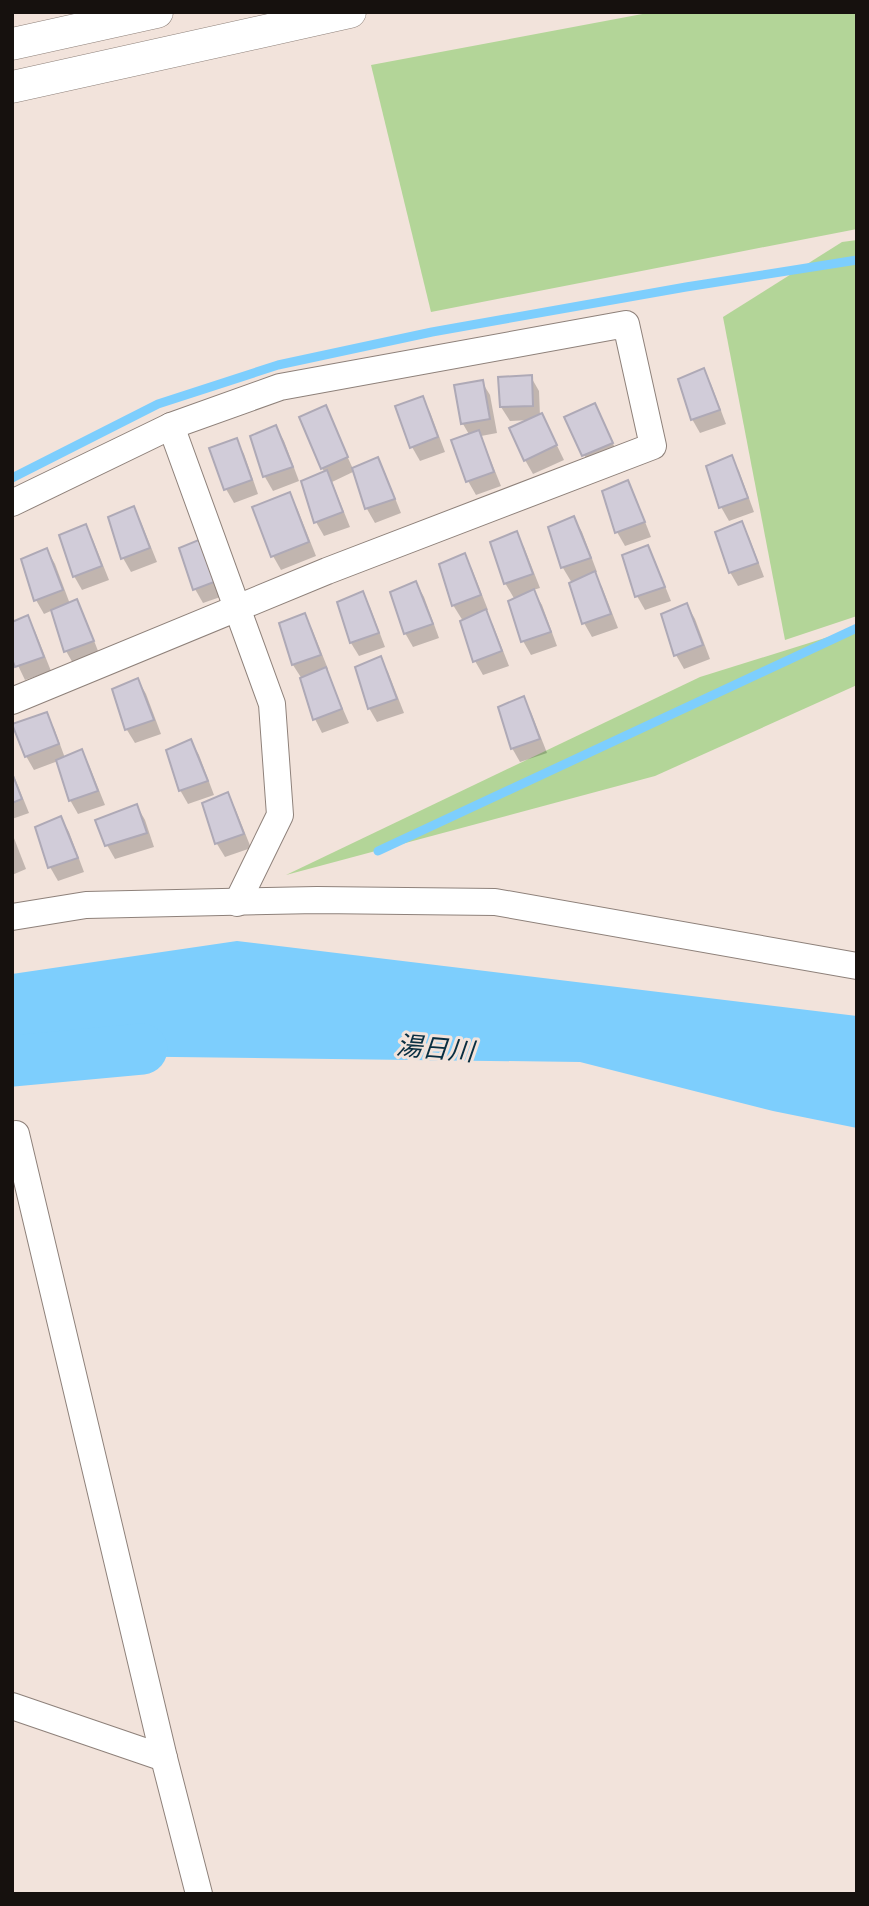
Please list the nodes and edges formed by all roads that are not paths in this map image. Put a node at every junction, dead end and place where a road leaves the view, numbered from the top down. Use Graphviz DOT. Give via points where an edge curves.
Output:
graph roads {
  1 [pos="158,12"];
  2 [pos="348,12"];
  3 [pos="12,44"];
  4 [pos="12,87"];
  5 [pos="171,426"];
  6 [pos="12,503"];
  7 [pos="237,608"];
  8 [pos="12,701"];
  9 [pos="237,903"];
  10 [pos="12,917"];
  11 [pos="857,966"];
  12 [pos="16,1134"];
  13 [pos="12,1706"];
  14 [pos="164,1758"];
  15 [pos="199,1894"];
  1 -- 3 [label="street"];
  2 -- 4 [label="street"];
  5 -- 6 [label="street"];
  5 -- 7 [label="street"];
  5 -- 7 [label="street" via="281,387 626,324 653,446"];
  7 -- 8 [label="street"];
  7 -- 9 [label="street" via="272,704 280,816"];
  9 -- 10 [label="street" via="86,905"];
  9 -- 11 [label="street" via="495,902"];
  12 -- 14 [label="street"];
  13 -- 14 [label="street"];
  14 -- 15 [label="street"];
}
